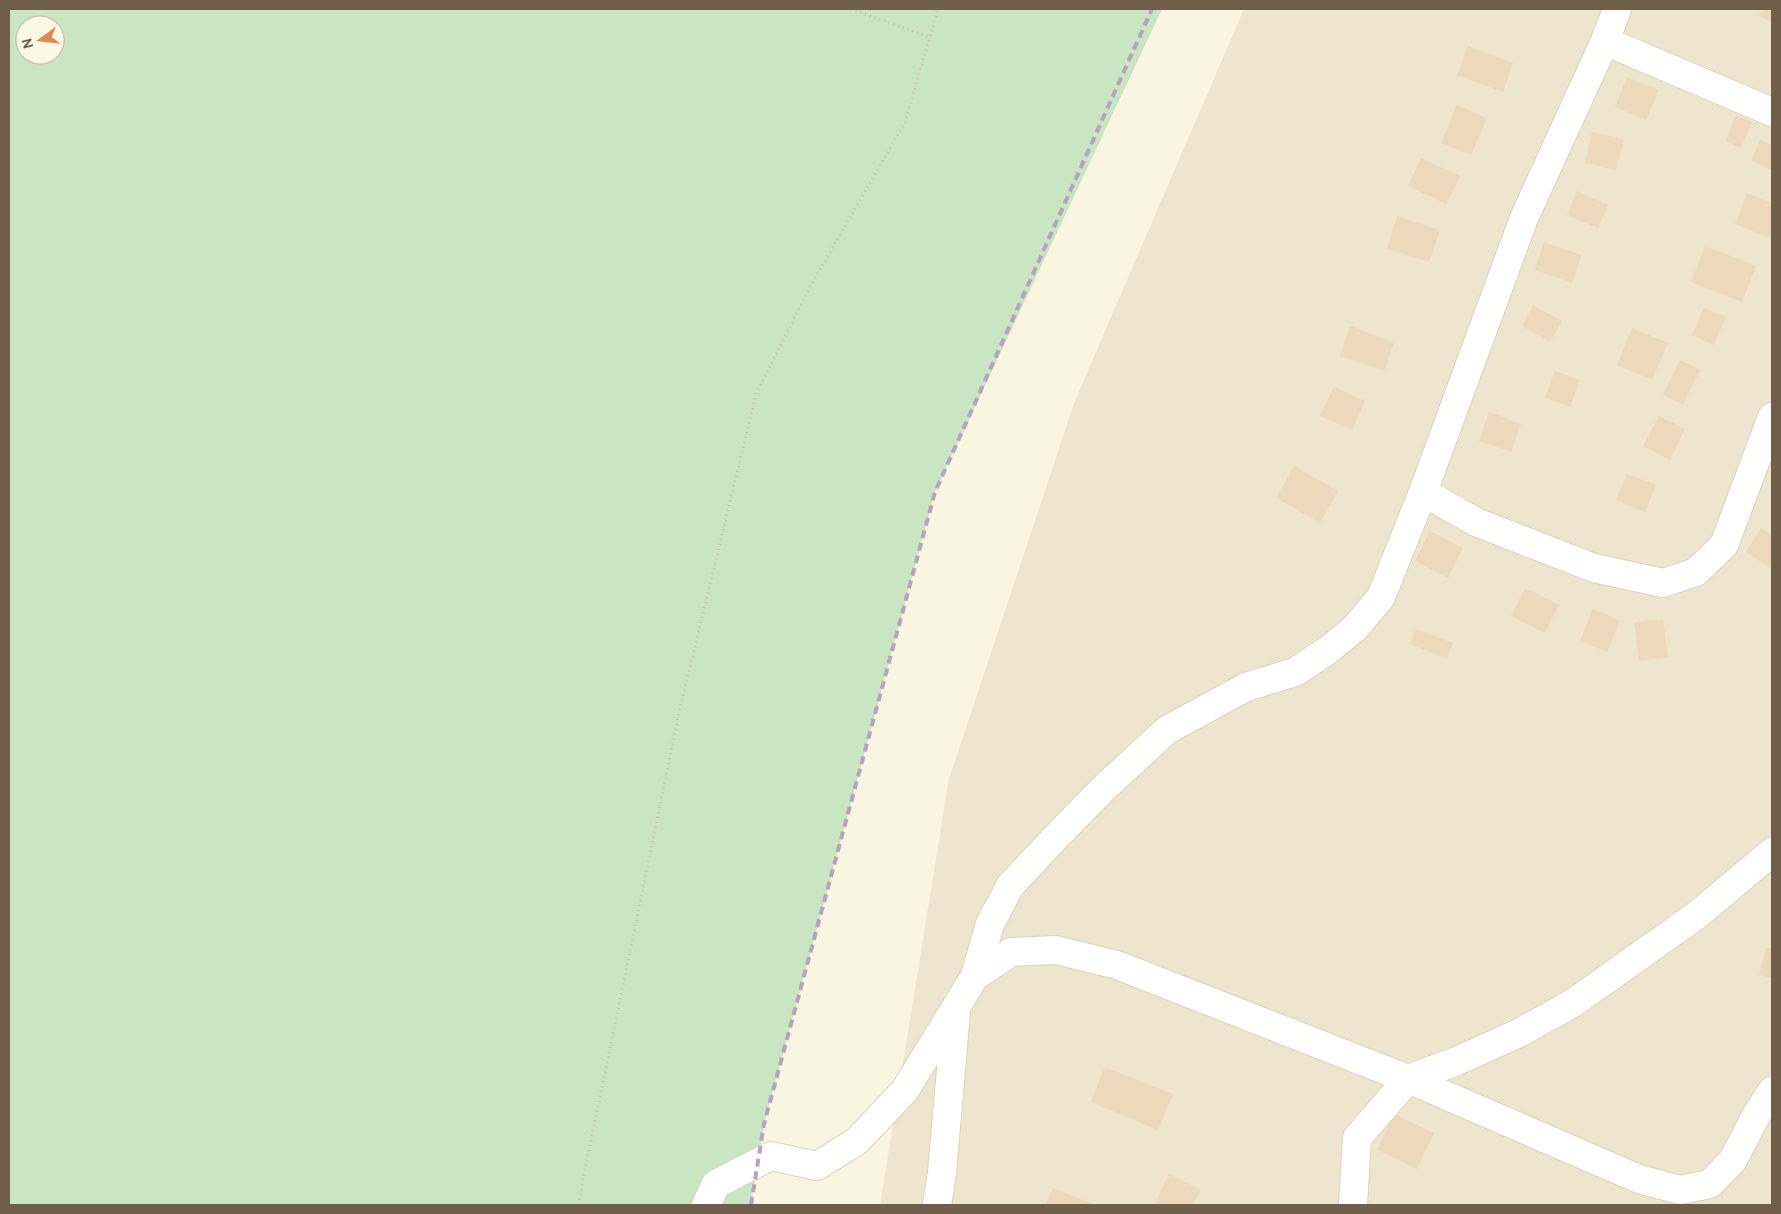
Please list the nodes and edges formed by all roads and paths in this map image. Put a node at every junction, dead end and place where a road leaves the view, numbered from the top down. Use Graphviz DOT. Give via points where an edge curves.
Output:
graph roads {
  1 [pos="851,9"];
  2 [pos="938,9"];
  3 [pos="1617,9"];
  4 [pos="930,38"];
  5 [pos="1605,41"];
  6 [pos="1772,112"];
  7 [pos="1772,417"];
  8 [pos="1423,492"];
  9 [pos="1772,852"];
  10 [pos="975,976"];
  11 [pos="956,1008"];
  12 [pos="1408,1080"];
  13 [pos="1772,1091"];
  14 [pos="1706,1195"];
  15 [pos="580,1205"];
  16 [pos="706,1205"];
  17 [pos="937,1205"];
  18 [pos="1353,1205"];
  1 -- 4 [label="path"];
  2 -- 4 [label="path"];
  3 -- 5 [label="street"];
  4 -- 15 [label="path" via="905,122 811,285 756,394 679,713"];
  5 -- 6 [label="street"];
  5 -- 8 [label="street" via="1524,218"];
  7 -- 8 [label="street" via="1724,545 1696,572 1662,583 1594,568 1476,522"];
  8 -- 10 [label="street" via="1381,597 1356,628 1295,672 1246,687 1167,730 1054,838 1010,886 990,924"];
  9 -- 12 [label="street" via="1697,915 1573,1003 1519,1033"];
  10 -- 11 [label="street"];
  10 -- 12 [label="street" via="1012,952 1056,950 1117,965"];
  11 -- 16 [label="street" via="905,1090 857,1141 817,1166 771,1156 716,1184"];
  11 -- 17 [label="street"];
  12 -- 14 [label="street" via="1640,1179"];
  12 -- 18 [label="street" via="1357,1138"];
  13 -- 14 [label="street" via="1733,1160"];
}
